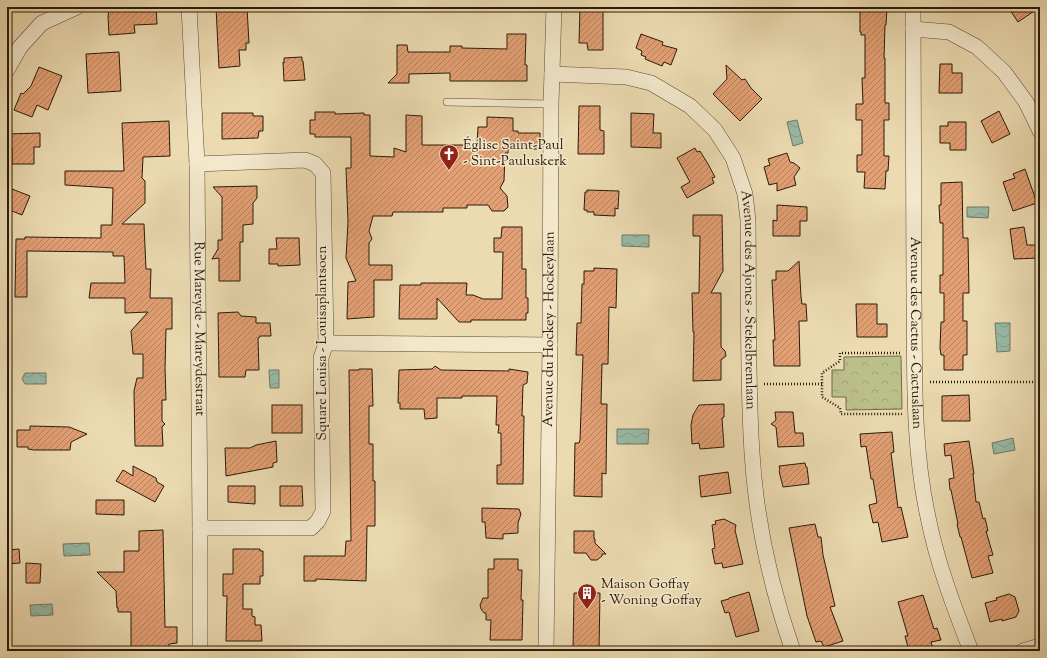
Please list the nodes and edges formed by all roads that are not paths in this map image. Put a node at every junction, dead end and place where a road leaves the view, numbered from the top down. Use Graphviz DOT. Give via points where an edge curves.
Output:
graph roads {
  1 [pos="77,7"];
  2 [pos="189,7"];
  3 [pos="554,7"];
  4 [pos="913,7"];
  5 [pos="913,29"];
  6 [pos="7,70"];
  7 [pos="552,74"];
  8 [pos="447,102"];
  9 [pos="551,104"];
  10 [pos="1040,131"];
  11 [pos="197,164"];
  12 [pos="326,343"];
  13 [pos="550,345"];
  14 [pos="200,528"];
  15 [pos="1040,646"];
  16 [pos="200,651"];
  17 [pos="546,651"];
  18 [pos="793,651"];
  19 [pos="971,651"];
  20 [pos="1023,651"];
  1 -- 6 [label="street" via="42,23 20,47"];
  2 -- 11 [label="street, Rue Mareyde - Mareydestraat"];
  3 -- 7 [label="street, Avenue du Hockey - Hockeylaan"];
  4 -- 5 [label="street, Avenue des Cactus - Cactuslaan"];
  5 -- 10 [label="street" via="949,32 977,47 1004,72 1026,102"];
  5 -- 19 [label="street, Avenue des Cactus - Cactuslaan" via="915,382 918,462 942,573"];
  7 -- 9 [label="street, Avenue du Hockey - Hockeylaan"];
  7 -- 18 [label="street, Avenue des Ajoncs - Stekelbremlaan" via="626,77 651,83 690,106 715,130 733,158 746,194 748,220 752,454 760,523 773,587"];
  8 -- 9 [label="lane"];
  9 -- 13 [label="street, Avenue du Hockey - Hockeylaan"];
  11 -- 12 [label="street, Square Louisa - Louisaplantsoen" via="305,160 315,164 323,173"];
  11 -- 14 [label="street, Rue Mareyde - Mareydestraat"];
  12 -- 13 [label="street"];
  12 -- 14 [label="street, Square Louisa - Louisaplantsoen" via="321,358 323,511 318,521 311,528"];
  13 -- 17 [label="street, Avenue du Hockey - Hockeylaan"];
  14 -- 16 [label="street, Rue Mareyde - Mareydestraat"];
  15 -- 20 [label="street"];
}
